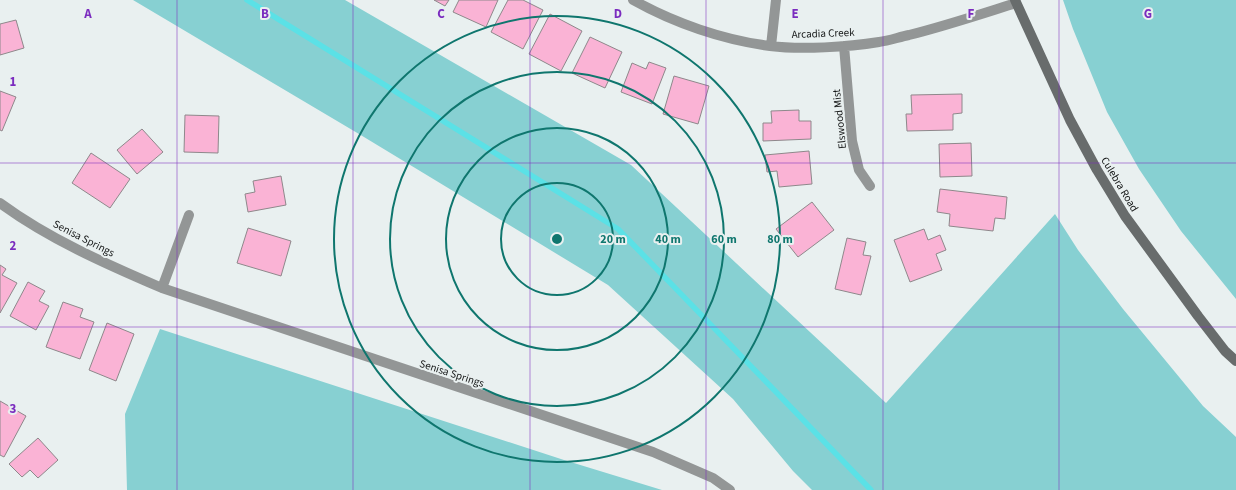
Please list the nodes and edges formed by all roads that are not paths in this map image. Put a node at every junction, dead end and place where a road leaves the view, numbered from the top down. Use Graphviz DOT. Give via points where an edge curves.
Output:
graph roads {
  1 [pos="633,0"];
  2 [pos="776,0"];
  3 [pos="1016,2"];
  4 [pos="771,46"];
  5 [pos="844,46"];
  6 [pos="870,186"];
  7 [pos="0,203"];
  8 [pos="189,215"];
  9 [pos="162,288"];
  10 [pos="1236,362"];
  11 [pos="730,490"];
  1 -- 4 [label="street, Arcadia Creek" via="646,8 696,28"];
  2 -- 4 [label="street"];
  3 -- 5 [label="street, Arcadia Creek" via="925,31 880,42"];
  3 -- 10 [label="main road, Culebra Road" via="1070,120 1125,216 1198,316"];
  4 -- 5 [label="street, Arcadia Creek"];
  5 -- 6 [label="street, Elswood Mist" via="852,141 859,170"];
  7 -- 9 [label="street, Senisa Springs" via="65,244"];
  8 -- 9 [label="street"];
  9 -- 11 [label="street, Senisa Springs" via="653,452 713,478"];
}
